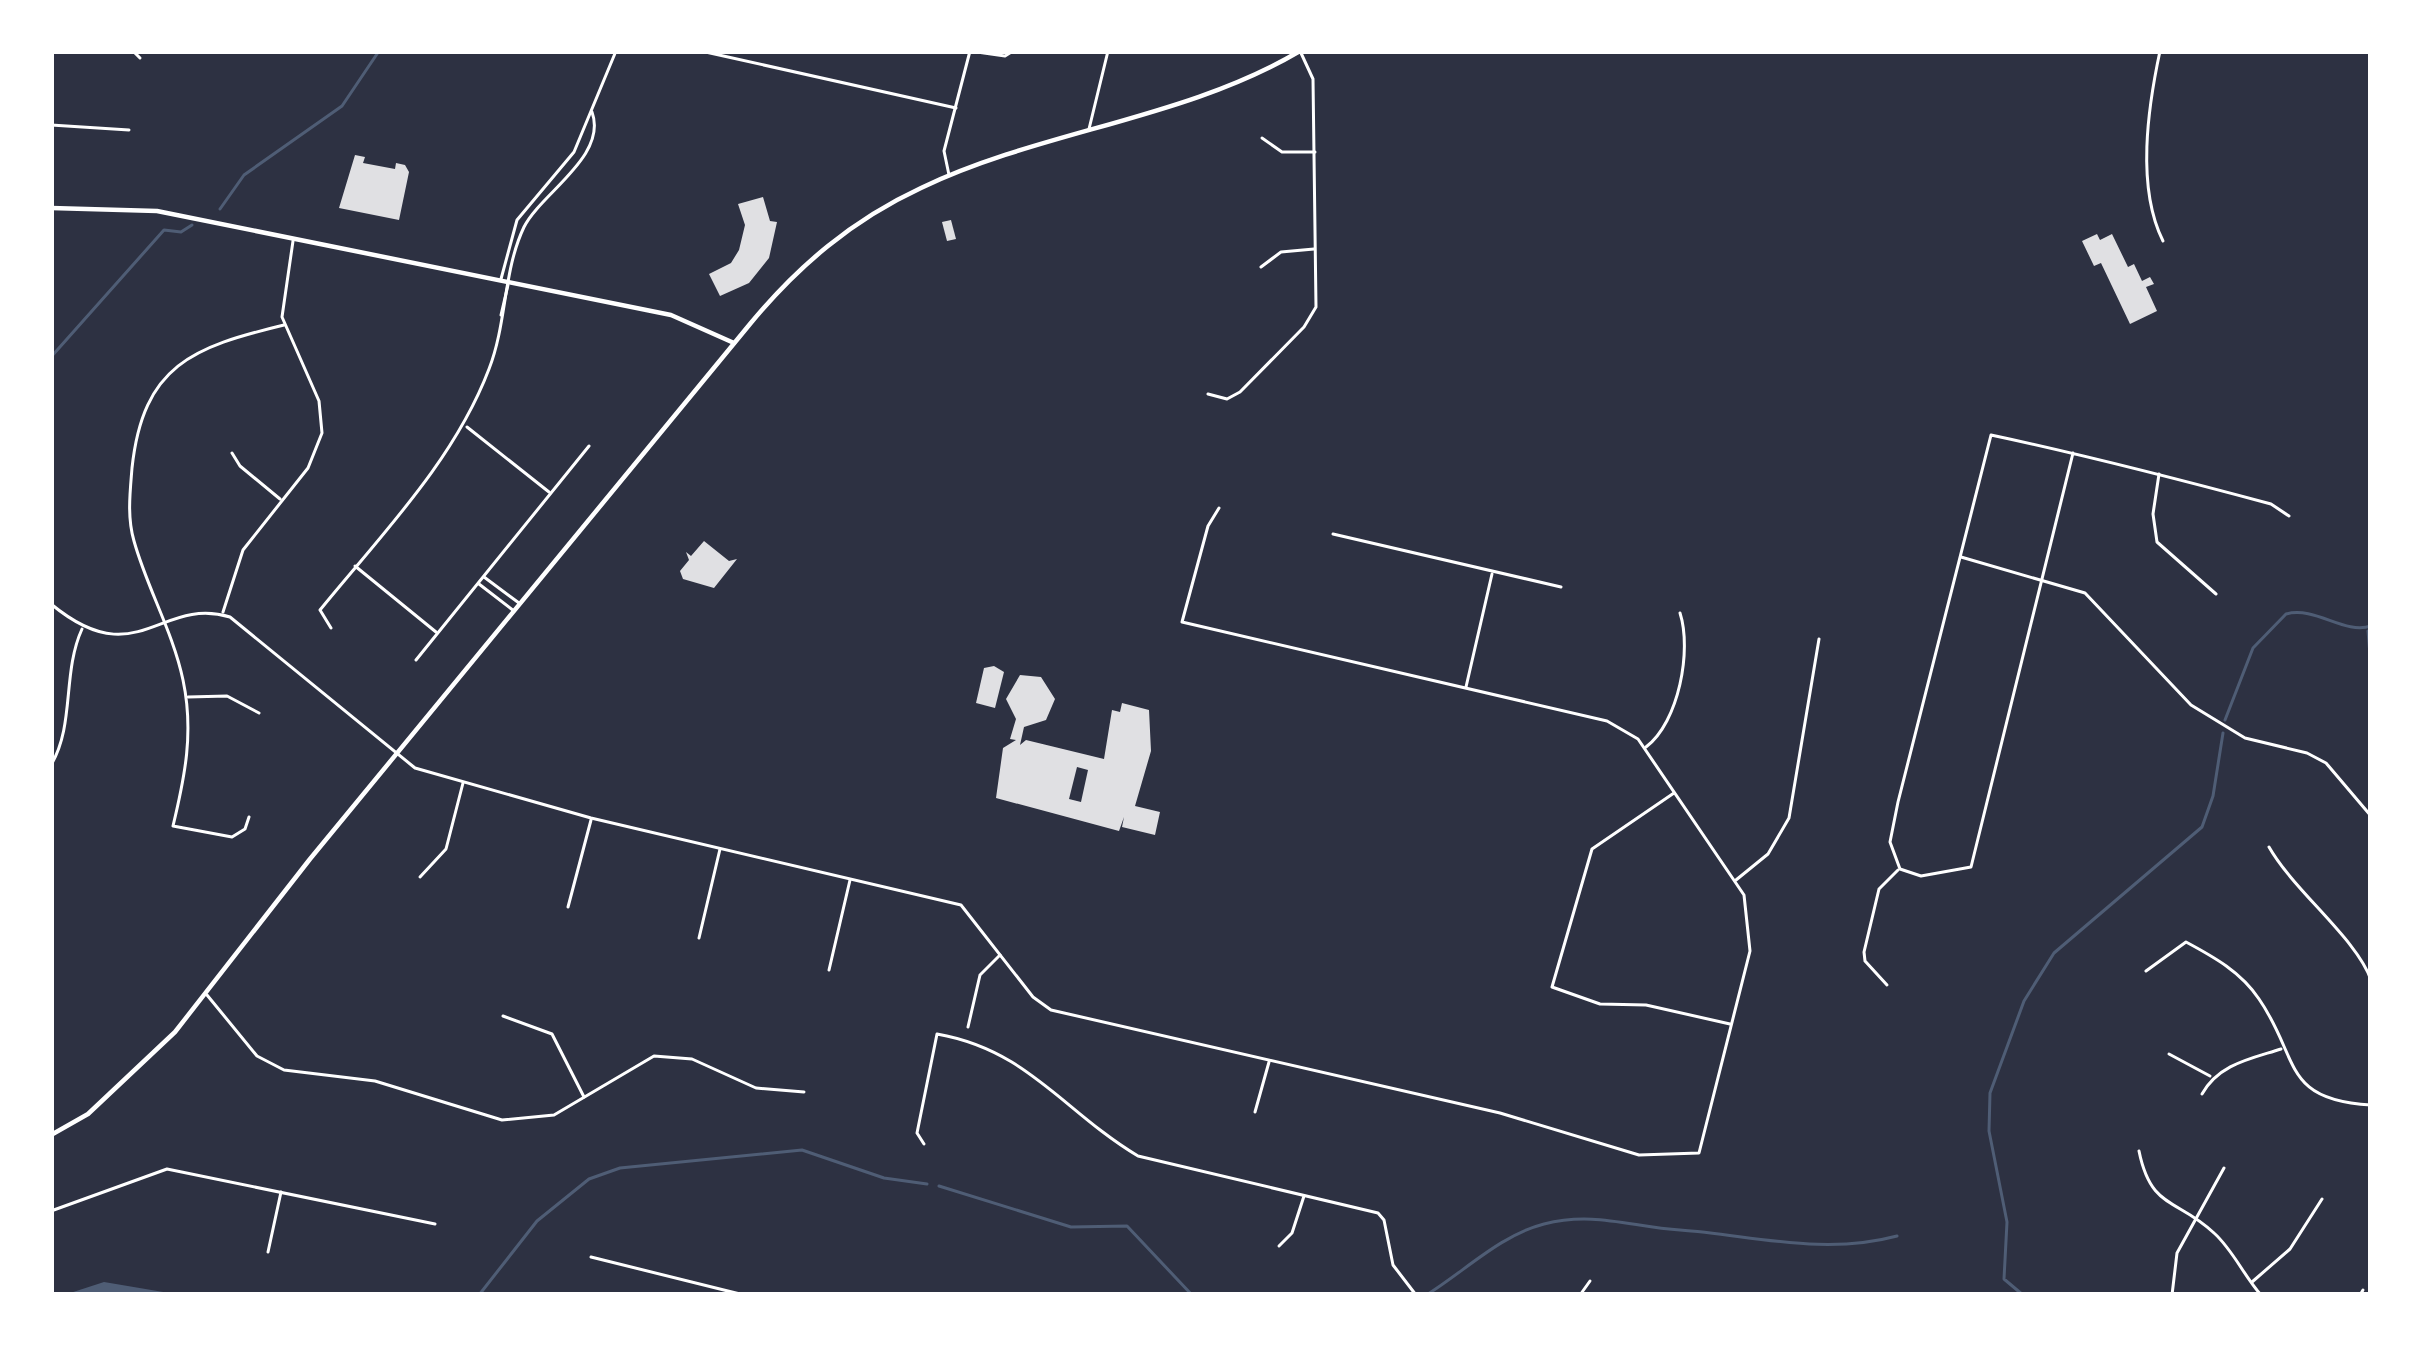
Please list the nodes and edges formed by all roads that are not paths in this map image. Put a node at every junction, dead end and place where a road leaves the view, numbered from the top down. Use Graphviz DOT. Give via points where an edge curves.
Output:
graph roads {
  1 [pos="133,51"];
  2 [pos="616,51"];
  3 [pos="701,51"];
  4 [pos="970,51"];
  5 [pos="1013,51"];
  6 [pos="1108,51"];
  7 [pos="1300,51"];
  8 [pos="2160,51"];
  9 [pos="140,58"];
  10 [pos="956,108"];
  11 [pos="592,112"];
  12 [pos="51,125"];
  13 [pos="129,130"];
  14 [pos="1090,131"];
  15 [pos="1262,138"];
  16 [pos="1317,152"];
  17 [pos="949,176"];
  18 [pos="51,208"];
  19 [pos="293,239"];
  20 [pos="2163,241"];
  21 [pos="1317,249"];
  22 [pos="1261,267"];
  23 [pos="500,280"];
  24 [pos="510,283"];
  25 [pos="284,325"];
  26 [pos="734,343"];
  27 [pos="1208,394"];
  28 [pos="465,426"];
  29 [pos="589,446"];
  30 [pos="232,453"];
  31 [pos="2073,453"];
  32 [pos="2159,473"];
  33 [pos="550,493"];
  34 [pos="282,501"];
  35 [pos="1219,508"];
  36 [pos="2289,517"];
  37 [pos="1334,534"];
  38 [pos="1957,556"];
  39 [pos="355,566"];
  40 [pos="1492,572"];
  41 [pos="483,576"];
  42 [pos="2042,579"];
  43 [pos="477,583"];
  44 [pos="1562,586"];
  45 [pos="2216,594"];
  46 [pos="51,604"];
  47 [pos="521,604"];
  48 [pos="515,611"];
  49 [pos="1680,613"];
  50 [pos="222,614"];
  51 [pos="165,626"];
  52 [pos="83,627"];
  53 [pos="331,628"];
  54 [pos="437,633"];
  55 [pos="1819,639"];
  56 [pos="416,659"];
  57 [pos="1466,688"];
  58 [pos="186,697"];
  59 [pos="259,713"];
  60 [pos="51,730"];
  61 [pos="63,731"];
  62 [pos="1645,748"];
  63 [pos="398,755"];
  64 [pos="51,766"];
  65 [pos="464,781"];
  66 [pos="1676,792"];
  67 [pos="2371,816"];
  68 [pos="249,818"];
  69 [pos="591,818"];
  70 [pos="2269,847"];
  71 [pos="721,848"];
  72 [pos="1900,869"];
  73 [pos="420,878"];
  74 [pos="850,878"];
  75 [pos="1735,882"];
  76 [pos="568,908"];
  77 [pos="699,938"];
  78 [pos="1000,955"];
  79 [pos="829,970"];
  80 [pos="2146,971"];
  81 [pos="2371,980"];
  82 [pos="1887,986"];
  83 [pos="206,993"];
  84 [pos="503,1016"];
  85 [pos="1732,1024"];
  86 [pos="968,1027"];
  87 [pos="2282,1048"];
  88 [pos="2169,1054"];
  89 [pos="1269,1060"];
  90 [pos="2212,1077"];
  91 [pos="804,1092"];
  92 [pos="2202,1094"];
  93 [pos="585,1099"];
  94 [pos="2371,1105"];
  95 [pos="1256,1112"];
  96 [pos="51,1136"];
  97 [pos="924,1144"];
  98 [pos="2138,1151"];
  99 [pos="2224,1168"];
  100 [pos="282,1190"];
  101 [pos="1304,1196"];
  102 [pos="2322,1199"];
  103 [pos="51,1211"];
  104 [pos="2194,1220"];
  105 [pos="435,1225"];
  106 [pos="1279,1246"];
  107 [pos="268,1252"];
  108 [pos="591,1257"];
  109 [pos="1590,1281"];
  110 [pos="2251,1283"];
  111 [pos="725,1293"];
  112 [pos="744,1295"];
  113 [pos="1416,1295"];
  114 [pos="1580,1295"];
  115 [pos="2172,1295"];
  116 [pos="2261,1295"];
  1 -- 9 [label="street"];
  2 -- 11 [label="street"];
  3 -- 10 [label="street"];
  4 -- 5 [label="street"];
  4 -- 10 [label="street"];
  6 -- 14 [label="street"];
  7 -- 14 [label="main road" via="1231,86"];
  7 -- 16 [label="street" via="1313,80"];
  8 -- 20 [label="street" via="2148,119"];
  10 -- 17 [label="street" via="944,151"];
  11 -- 23 [label="street" via="569,159 517,220"];
  11 -- 24 [label="street" via="584,153 524,226"];
  12 -- 13 [label="street"];
  14 -- 17 [label="main road"];
  15 -- 16 [label="street" via="1282,152"];
  16 -- 21 [label="street"];
  17 -- 26 [label="main road" via="881,208 822,249"];
  18 -- 19 [label="main road" via="140,208"];
  19 -- 23 [label="main road"];
  19 -- 25 [label="street"];
  21 -- 22 [label="street" via="1281,252"];
  21 -- 27 [label="street" via="1310,320 1240,392 1227,399"];
  23 -- 24 [label="main road"];
  24 -- 26 [label="main road" via="683,319"];
  24 -- 28 [label="street" via="491,366"];
  25 -- 34 [label="street" via="323,419 316,455"];
  25 -- 51 [label="street" via="192,353 162,380 141,418 130,521"];
  26 -- 47 [label="main road"];
  28 -- 33 [label="street"];
  28 -- 39 [label="street"];
  29 -- 33 [label="street"];
  30 -- 34 [label="street"];
  31 -- 32 [label="street"];
  31 -- 38 [label="street" via="1990,435"];
  31 -- 42 [label="street"];
  32 -- 36 [label="street" via="2271,504"];
  32 -- 45 [label="street" via="2157,542"];
  33 -- 41 [label="street"];
  34 -- 50 [label="street" via="243,550"];
  35 -- 57 [label="street" via="1182,622"];
  37 -- 40 [label="street"];
  38 -- 42 [label="street"];
  38 -- 72 [label="street" via="1890,842"];
  39 -- 53 [label="street" via="320,610"];
  39 -- 54 [label="street"];
  40 -- 44 [label="street"];
  40 -- 57 [label="street"];
  41 -- 43 [label="street"];
  41 -- 47 [label="street"];
  42 -- 67 [label="street" via="2096,601 2207,717 2326,763"];
  42 -- 72 [label="street" via="1971,867 1921,876"];
  43 -- 48 [label="street"];
  43 -- 54 [label="street"];
  46 -- 52 [label="street"];
  47 -- 48 [label="main road"];
  48 -- 63 [label="main road"];
  49 -- 62 [label="street" via="1686,634 1673,706"];
  50 -- 51 [label="street"];
  50 -- 63 [label="street"];
  51 -- 52 [label="street" via="120,636"];
  51 -- 58 [label="street"];
  52 -- 61 [label="street"];
  54 -- 56 [label="street"];
  55 -- 75 [label="street" via="1789,818 1768,854"];
  57 -- 62 [label="street" via="1607,721"];
  58 -- 59 [label="street" via="227,696"];
  58 -- 68 [label="street" via="189,758 173,826 232,837"];
  60 -- 61 [label="street"];
  61 -- 64 [label="street"];
  62 -- 66 [label="street"];
  63 -- 65 [label="street"];
  63 -- 83 [label="main road"];
  65 -- 69 [label="street"];
  65 -- 73 [label="street" via="450,839"];
  66 -- 75 [label="street"];
  66 -- 85 [label="street" via="1592,849 1552,987 1600,1004"];
  69 -- 71 [label="street"];
  69 -- 76 [label="street"];
  70 -- 81 [label="street"];
  71 -- 74 [label="street"];
  71 -- 77 [label="street"];
  72 -- 82 [label="street" via="1879,890 1864,952"];
  74 -- 78 [label="street" via="961,904"];
  74 -- 79 [label="street"];
  75 -- 85 [label="street" via="1750,918 1750,951"];
  78 -- 86 [label="street" via="980,975"];
  78 -- 89 [label="street" via="1051,1010"];
  80 -- 87 [label="street" via="2186,942 2216,957 2256,994"];
  83 -- 93 [label="street" via="257,1056 302,1076 375,1081 502,1120 554,1115"];
  83 -- 96 [label="main road" via="146,1065"];
  84 -- 93 [label="street" via="552,1034"];
  85 -- 89 [label="street" via="1705,1141 1699,1153 1679,1156 1639,1155 1500,1113"];
  87 -- 90 [label="street"];
  87 -- 94 [label="street" via="2309,1091"];
  88 -- 90 [label="street"];
  89 -- 95 [label="street"];
  90 -- 92 [label="street"];
  91 -- 93 [label="street" via="756,1088 692,1059 654,1056"];
  97 -- 101 [label="street" via="917,1133 937,1034 1017,1062 1138,1156"];
  98 -- 104 [label="street" via="2158,1198"];
  99 -- 104 [label="street"];
  100 -- 103 [label="street" via="167,1169"];
  100 -- 105 [label="street"];
  100 -- 107 [label="street"];
  101 -- 106 [label="street"];
  101 -- 113 [label="street" via="1378,1213 1393,1265"];
  102 -- 110 [label="street" via="2290,1249"];
  104 -- 110 [label="street" via="2214,1233"];
  104 -- 115 [label="street" via="2177,1253"];
  108 -- 111 [label="street"];
  109 -- 114 [label="street"];
  110 -- 116 [label="street"];
  111 -- 112 [label="street"];
}
